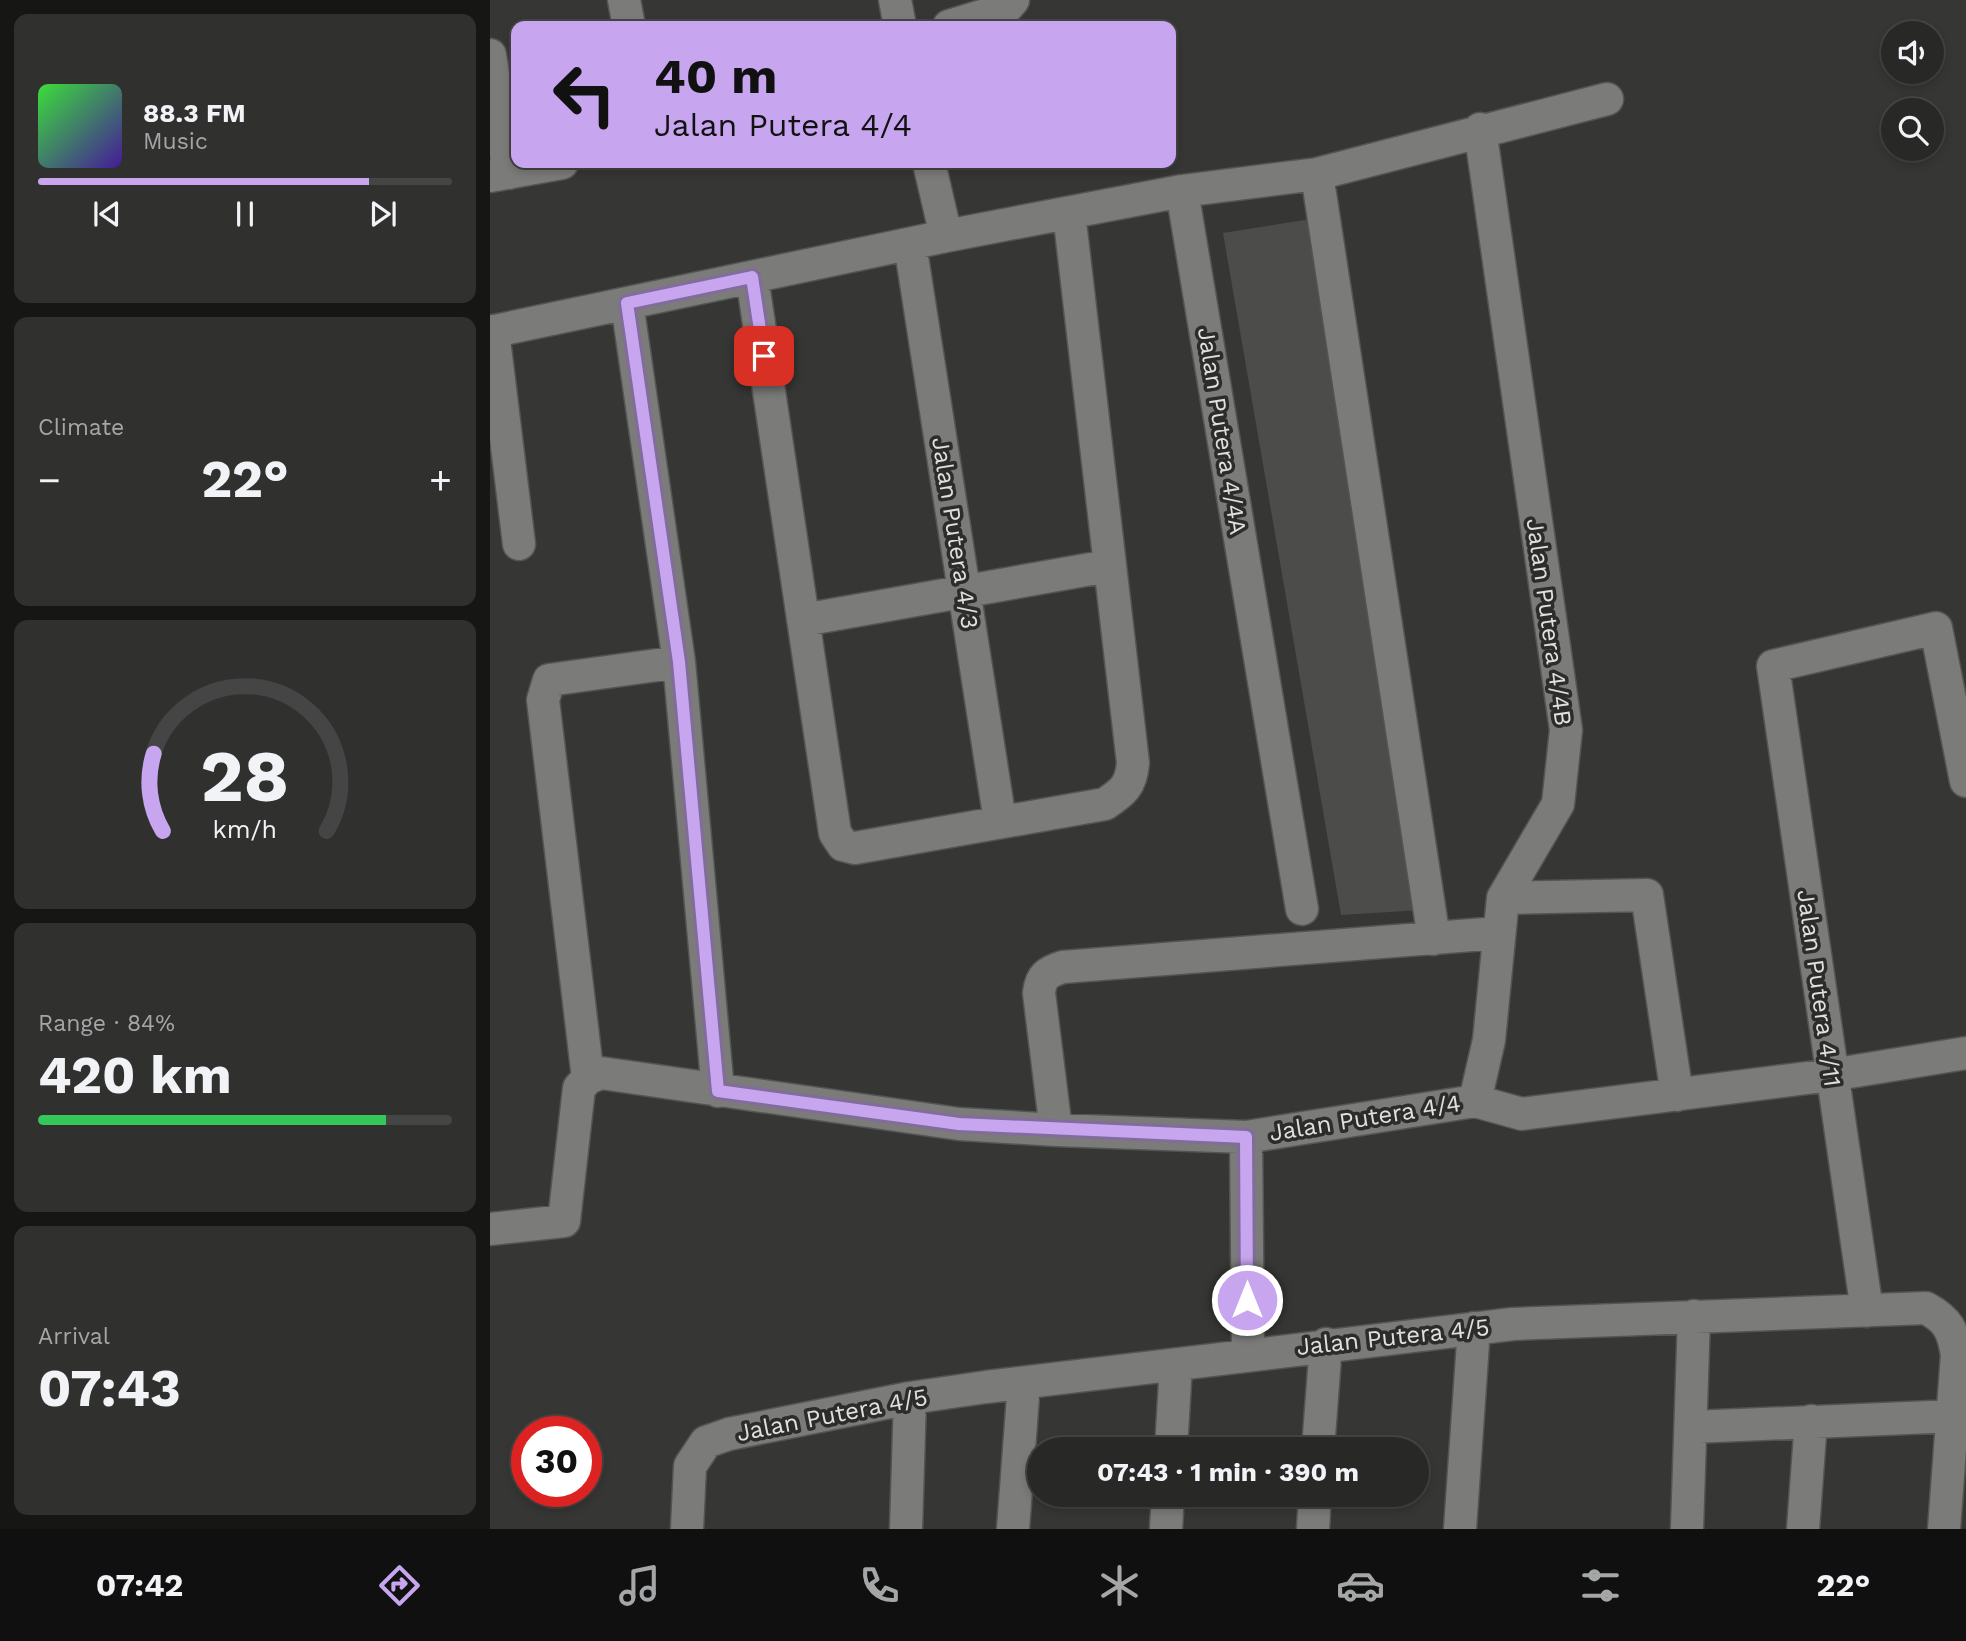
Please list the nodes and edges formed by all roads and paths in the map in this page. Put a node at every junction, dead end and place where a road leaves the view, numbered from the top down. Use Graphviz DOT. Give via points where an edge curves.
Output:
graph roads {
  1 [pos="624,0"];
  2 [pos="895,0"];
  3 [pos="1013,0"];
  4 [pos="628,21"];
  5 [pos="899,21"];
  6 [pos="965,21"];
  7 [pos="490,55"];
  8 [pos="1606,99"];
  9 [pos="1480,129"];
  10 [pos="533,168"];
  11 [pos="930,168"];
  12 [pos="499,174"];
  13 [pos="1317,174"];
  14 [pos="1182,191"];
  15 [pos="1069,212"];
  16 [pos="946,236"];
  17 [pos="910,244"];
  18 [pos="752,277"];
  19 [pos="627,303"];
  20 [pos="492,331"];
  21 [pos="519,544"];
  22 [pos="1108,566"];
  23 [pos="964,590"];
  24 [pos="803,620"];
  25 [pos="679,662"];
  26 [pos="1966,781"];
  27 [pos="1000,821"];
  28 [pos="1503,898"];
  29 [pos="1302,909"];
  30 [pos="1498,933"];
  31 [pos="1434,939"];
  32 [pos="1966,1053"];
  33 [pos="1831,1075"];
  34 [pos="589,1078"];
  35 [pos="718,1091"];
  36 [pos="1677,1095"];
  37 [pos="1475,1101"];
  38 [pos="1056,1130"];
  39 [pos="1246,1137"];
  40 [pos="490,1229"];
  41 [pos="1867,1311"];
  42 [pos="1694,1316"];
  43 [pos="1474,1328"];
  44 [pos="1326,1344"];
  45 [pos="1248,1354"];
  46 [pos="1176,1365"];
  47 [pos="1024,1383"];
  48 [pos="910,1398"];
  49 [pos="1955,1416"];
  50 [pos="1811,1421"];
  51 [pos="1692,1427"];
  52 [pos="1172,1437"];
  53 [pos="1319,1437"];
  54 [pos="1167,1507"];
  55 [pos="1314,1507"];
  56 [pos="687,1529"];
  57 [pos="905,1529"];
  58 [pos="1013,1529"];
  59 [pos="1166,1529"];
  60 [pos="1313,1529"];
  61 [pos="1460,1529"];
  62 [pos="1687,1529"];
  63 [pos="1803,1529"];
  64 [pos="1944,1529"];
  1 -- 4 [label="street"];
  2 -- 5 [label="street"];
  3 -- 6 [label="street" via="1005,9"];
  7 -- 12 [label="street"];
  8 -- 9 [label="street"];
  9 -- 13 [label="street"];
  9 -- 28 [label="street, Jalan Putera 4/4B" via="1566,730 1558,804"];
  10 -- 12 [label="street"];
  11 -- 16 [label="street"];
  13 -- 14 [label="street"];
  13 -- 31 [label="street"];
  14 -- 15 [label="street"];
  14 -- 29 [label="street, Jalan Putera 4/4A"];
  15 -- 16 [label="street"];
  15 -- 22 [label="street"];
  16 -- 17 [label="street"];
  17 -- 18 [label="street"];
  17 -- 23 [label="street, Jalan Putera 4/3"];
  18 -- 19 [label="street"];
  18 -- 24 [label="street"];
  19 -- 20 [label="street"];
  19 -- 25 [label="street"];
  20 -- 21 [label="street"];
  22 -- 23 [label="street"];
  22 -- 27 [label="street" via="1132,777 1125,791 1105,804"];
  23 -- 24 [label="street"];
  23 -- 27 [label="street, Jalan Putera 4/3"];
  24 -- 27 [label="street" via="835,833 844,845 855,848"];
  25 -- 34 [label="street" via="548,680 542,700"];
  25 -- 35 [label="street"];
  26 -- 33 [label="street, Jalan Putera 4/11" via="1936,628 1773,666"];
  28 -- 30 [label="street, Jalan Putera 4/4B"];
  28 -- 36 [label="street" via="1647,895"];
  30 -- 31 [label="street"];
  30 -- 37 [label="street, Jalan Putera 4/4B" via="1489,1040"];
  31 -- 38 [label="street" via="1063,967 1048,972 1041,979 1039,993"];
  32 -- 33 [label="street"];
  33 -- 36 [label="street"];
  33 -- 41 [label="street, Jalan Putera 4/11"];
  34 -- 35 [label="street, Jalan Putera 4/4" via="608,1072"];
  34 -- 40 [label="street" via="579,1088 564,1220"];
  35 -- 38 [label="street, Jalan Putera 4/4" via="959,1124"];
  36 -- 37 [label="street" via="1522,1114"];
  37 -- 39 [label="street, Jalan Putera 4/4"];
  38 -- 39 [label="street, Jalan Putera 4/4"];
  39 -- 45 [label="street"];
  41 -- 42 [label="street, Jalan Putera 4/5"];
  41 -- 49 [label="street, Jalan Putera 4/5" via="1926,1308 1942,1317 1953,1331 1957,1355"];
  42 -- 43 [label="street, Jalan Putera 4/5"];
  42 -- 51 [label="street"];
  43 -- 44 [label="street, Jalan Putera 4/5"];
  43 -- 61 [label="street"];
  44 -- 45 [label="street, Jalan Putera 4/5"];
  44 -- 53 [label="street"];
  45 -- 46 [label="street, Jalan Putera 4/5"];
  46 -- 47 [label="street, Jalan Putera 4/5"];
  46 -- 52 [label="street"];
  47 -- 48 [label="street, Jalan Putera 4/5"];
  47 -- 58 [label="street"];
  48 -- 56 [label="street, Jalan Putera 4/5" via="706,1442 690,1466"];
  48 -- 57 [label="street"];
  49 -- 50 [label="street"];
  49 -- 64 [label="street"];
  50 -- 51 [label="street"];
  50 -- 63 [label="street"];
  51 -- 62 [label="street"];
  54 -- 59 [label="street"];
  55 -- 60 [label="street"];
}
